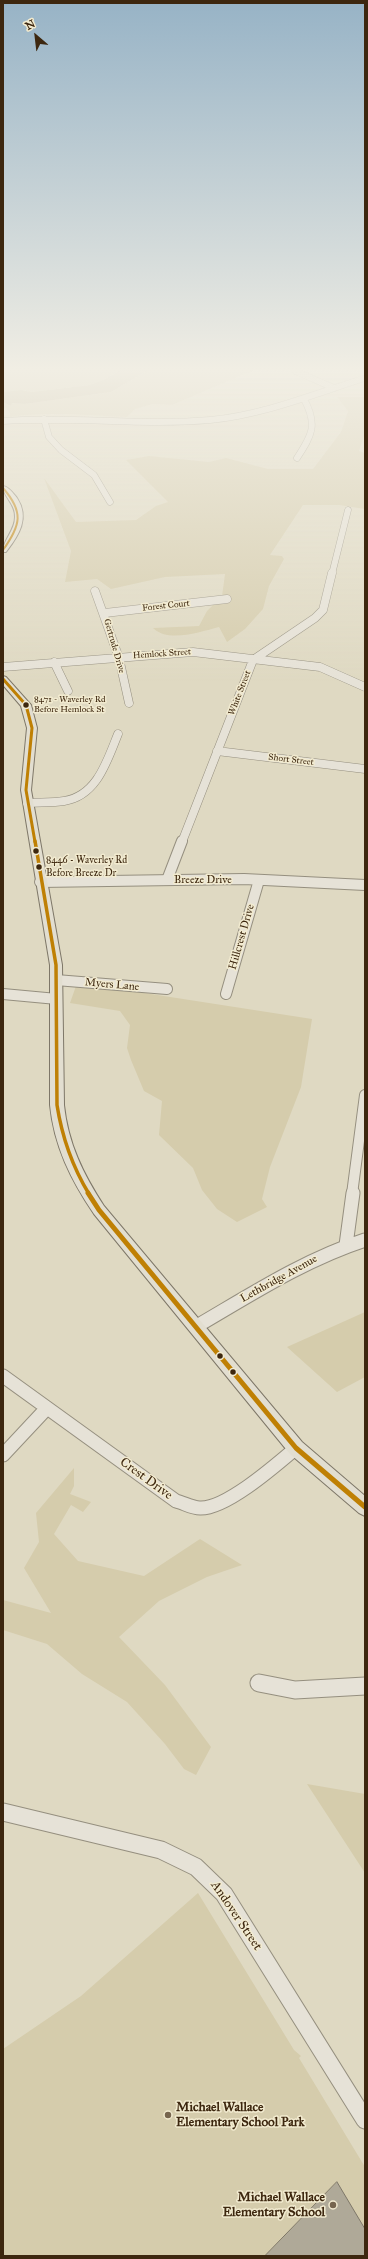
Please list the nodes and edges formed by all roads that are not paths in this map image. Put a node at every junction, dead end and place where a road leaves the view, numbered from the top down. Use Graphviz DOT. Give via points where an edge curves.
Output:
graph roads {
  1 [pos="92,473"];
  2 [pos="3,488"];
  3 [pos="110,502"];
  4 [pos="348,510"];
  5 [pos="3,550"];
  6 [pos="96,591"];
  7 [pos="227,599"];
  8 [pos="105,613"];
  9 [pos="119,658"];
  10 [pos="253,660"];
  11 [pos="54,662"];
  12 [pos="3,667"];
  13 [pos="3,679"];
  14 [pos="365,687"];
  15 [pos="68,691"];
  16 [pos="129,703"];
  17 [pos="118,734"];
  18 [pos="218,751"];
  19 [pos="365,768"];
  20 [pos="27,803"];
  21 [pos="167,880"];
  22 [pos="259,880"];
  23 [pos="40,882"];
  24 [pos="365,885"];
  25 [pos="56,980"];
  26 [pos="167,989"];
  27 [pos="3,994"];
  28 [pos="226,994"];
  29 [pos="57,999"];
  30 [pos="365,1095"];
  31 [pos="365,1240"];
  32 [pos="346,1245"];
  33 [pos="197,1326"];
  34 [pos="3,1376"];
  35 [pos="47,1408"];
  36 [pos="296,1448"];
  37 [pos="3,1455"];
  38 [pos="365,1506"];
  39 [pos="259,1683"];
  40 [pos="365,1686"];
  41 [pos="3,1812"];
  42 [pos="365,2120"];
  1 -- 3 [label="street"];
  2 -- 5 [label="main road" via="17,506 20,520 17,532"];
  4 -- 10 [label="street, White Street" via="323,610"];
  6 -- 8 [label="street, Gertrude Drive"];
  7 -- 8 [label="street, Forest Court"];
  8 -- 9 [label="street, Gertrude Drive"];
  9 -- 10 [label="street, Hemlock Street" via="193,652"];
  9 -- 11 [label="street, Hemlock Street"];
  9 -- 16 [label="street, Gertrude Drive"];
  10 -- 14 [label="street, Hemlock Street" via="320,667"];
  10 -- 18 [label="street, White Street"];
  11 -- 12 [label="street, Hemlock Street"];
  11 -- 15 [label="street"];
  13 -- 20 [label="main road" via="20,697 29,714 32,728"];
  17 -- 20 [label="street" via="94,785 85,794 71,800"];
  18 -- 19 [label="street, Short Street"];
  18 -- 21 [label="street, White Street"];
  20 -- 23 [label="main road"];
  21 -- 22 [label="street, Breeze Drive"];
  21 -- 23 [label="street, Breeze Drive"];
  22 -- 24 [label="street, Breeze Drive" via="327,881"];
  22 -- 28 [label="street, Hillcrest Drive"];
  23 -- 25 [label="main road" via="56,965"];
  25 -- 26 [label="street, Myers Lane"];
  25 -- 29 [label="main road"];
  27 -- 29 [label="street"];
  29 -- 33 [label="main road" via="57,1105 68,1155 99,1210"];
  30 -- 32 [label="street"];
  31 -- 32 [label="street, Lethbridge Avenue"];
  32 -- 33 [label="street, Lethbridge Avenue" via="319,1257"];
  33 -- 36 [label="main road"];
  34 -- 35 [label="street, Crest Drive"];
  35 -- 36 [label="street, Crest Drive" via="176,1501 201,1508 217,1505 257,1479"];
  35 -- 37 [label="street"];
  36 -- 38 [label="main road"];
  39 -- 40 [label="street" via="296,1690"];
  41 -- 42 [label="street, Andover Street" via="161,1850 185,1858 207,1873 224,1894"];
}
